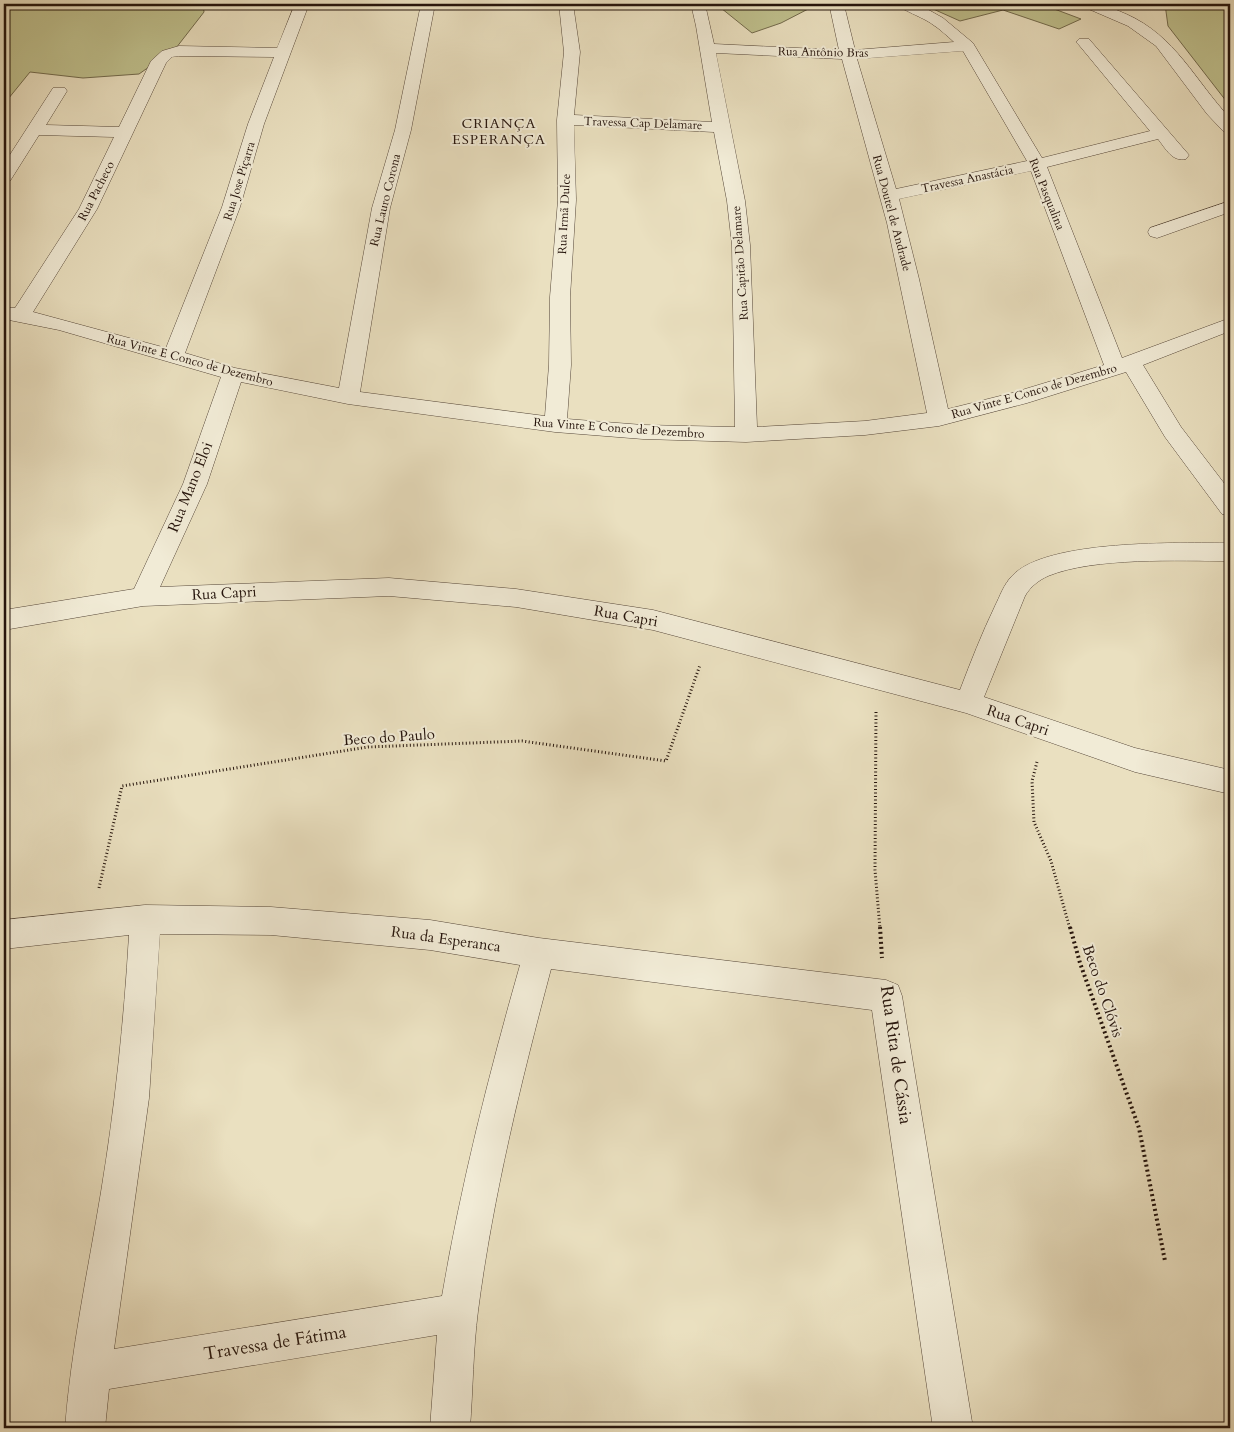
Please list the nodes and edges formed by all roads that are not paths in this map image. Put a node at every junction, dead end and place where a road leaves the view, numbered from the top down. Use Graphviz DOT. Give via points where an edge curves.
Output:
graph roads {
  1 [pos="302,4"];
  2 [pos="428,4"];
  3 [pos="566,4"];
  4 [pos="698,4"];
  5 [pos="903,4"];
  6 [pos="1089,4"];
  7 [pos="839,6"];
  8 [pos="1084,42"];
  9 [pos="968,46"];
  10 [pos="708,48"];
  11 [pos="282,53"];
  12 [pos="847,55"];
  13 [pos="59,90"];
  14 [pos="565,120"];
  15 [pos="721,127"];
  16 [pos="1230,128"];
  17 [pos="33,130"];
  18 [pos="125,132"];
  19 [pos="1162,133"];
  20 [pos="1180,155"];
  21 [pos="1038,164"];
  22 [pos="4,177"];
  23 [pos="889,196"];
  24 [pos="1230,206"];
  25 [pos="1157,232"];
  26 [pos="13,314"];
  27 [pos="1230,324"];
  28 [pos="173,356"];
  29 [pos="1124,365"];
  30 [pos="233,374"];
  31 [pos="348,397"];
  32 [pos="940,419"];
  33 [pos="555,425"];
  34 [pos="746,436"];
  35 [pos="1230,508"];
  36 [pos="1230,552"];
  37 [pos="143,597"];
  38 [pos="4,620"];
  39 [pos="968,704"];
  40 [pos="1230,782"];
  41 [pos="145,918"];
  42 [pos="4,934"];
  43 [pos="538,953"];
  44 [pos="886,996"];
  45 [pos="459,1312"];
  46 [pos="90,1372"];
  47 [pos="85,1428"];
  48 [pos="450,1428"];
  49 [pos="953,1428"];
  1 -- 11 [label="street, Rua Jose Piçarra"];
  2 -- 31 [label="street, Rua Lauro Corona" via="403,130 381,208"];
  3 -- 14 [label="street, Rua Irmã Dulce" via="572,52"];
  4 -- 10 [label="street, Rua Capitão Delamare"];
  5 -- 9 [label="street, Rua Pasqualina" via="938,21"];
  6 -- 16 [label="street" via="1133,23 1161,43"];
  7 -- 12 [label="street, Rua Doutel de Andrade"];
  8 -- 19 [label="street"];
  9 -- 12 [label="street, Rua Antônio Bras"];
  9 -- 21 [label="street, Rua Pasqualina"];
  10 -- 12 [label="street, Rua Antônio Bras"];
  10 -- 15 [label="street, Rua Capitão Delamare"];
  11 -- 18 [label="street, Rua Pacheco" via="179,51 167,54 159,61"];
  11 -- 28 [label="street, Rua Jose Piçarra" via="256,124 231,208"];
  12 -- 23 [label="street, Rua Doutel de Andrade"];
  13 -- 17 [label="street"];
  14 -- 15 [label="street, Travessa Cap Delamare"];
  14 -- 33 [label="street, Rua Irmã Dulce" via="567,200 560,280 560,365"];
  15 -- 34 [label="street, Rua Capitão Delamare" via="741,245"];
  17 -- 18 [label="street"];
  17 -- 22 [label="street"];
  18 -- 26 [label="street, Rua Pacheco" via="88,209"];
  19 -- 20 [label="street"];
  19 -- 21 [label="street, Travessa Anastácia"];
  21 -- 23 [label="street, Travessa Anastácia"];
  21 -- 29 [label="street, Rua Pasqualina" via="1080,279"];
  23 -- 32 [label="street, Rua Doutel de Andrade"];
  24 -- 25 [label="street"];
  26 -- 28 [label="street, Rua Vinte E Conco de Dezembro"];
  27 -- 29 [label="street, Rua Vinte E Conco de Dezembro"];
  28 -- 30 [label="street, Rua Vinte E Conco de Dezembro"];
  29 -- 32 [label="street, Rua Vinte E Conco de Dezembro"];
  29 -- 35 [label="street, Rua Pasqualina"];
  30 -- 31 [label="street, Rua Vinte E Conco de Dezembro"];
  30 -- 37 [label="street, Rua Mano Eloi" via="195,484"];
  31 -- 33 [label="street, Rua Vinte E Conco de Dezembro"];
  32 -- 34 [label="street, Rua Vinte E Conco de Dezembro"];
  33 -- 34 [label="street, Rua Vinte E Conco de Dezembro"];
  36 -- 39 [label="street" via="1100,556 1043,568 1023,580 1015,591"];
  37 -- 38 [label="street, Rua Capri"];
  37 -- 39 [label="street, Rua Capri" via="389,587 516,598 653,620"];
  39 -- 40 [label="street, Rua Capri" via="1135,760"];
  41 -- 42 [label="street, Rua da Esperanca"];
  41 -- 43 [label="street, Rua da Esperanca" via="271,921 341,927 430,935"];
  41 -- 46 [label="street" via="142,1003 124,1156"];
  43 -- 44 [label="street, Rua da Esperanca"];
  43 -- 45 [label="street" via="508,1064"];
  44 -- 49 [label="street, Rua Rita de Cássia"];
  45 -- 46 [label="street, Travessa de Fátima"];
  45 -- 48 [label="street"];
  46 -- 47 [label="street"];
}
